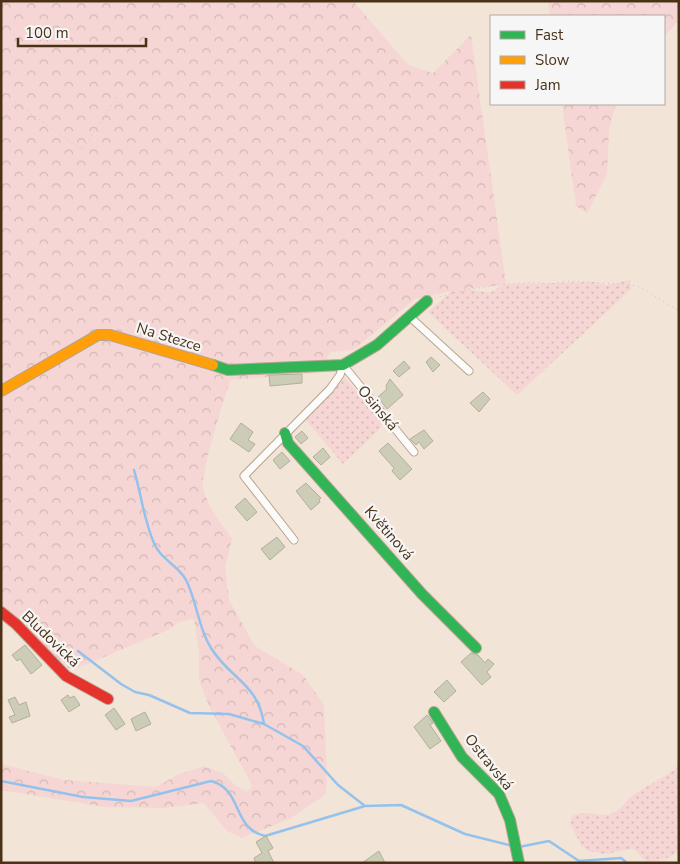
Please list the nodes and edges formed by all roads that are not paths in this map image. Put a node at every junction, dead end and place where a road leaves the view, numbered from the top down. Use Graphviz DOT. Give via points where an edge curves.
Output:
graph roads {
  1 [pos="428,301"];
  2 [pos="410,317"];
  3 [pos="343,365"];
  4 [pos="469,371"];
  5 [pos="1,391"];
  6 [pos="285,433"];
  7 [pos="414,452"];
  8 [pos="294,540"];
  9 [pos="1,612"];
  10 [pos="476,648"];
  11 [pos="108,699"];
  12 [pos="434,712"];
  13 [pos="519,863"];
  1 -- 2 [label="street, Na Stezce"];
  2 -- 3 [label="street, Na Stezce" via="372,349"];
  2 -- 4 [label="street"];
  3 -- 5 [label="street, Na Stezce" via="228,370 110,335 98,335"];
  3 -- 6 [label="street" via="336,381"];
  3 -- 7 [label="street, Osinská"];
  6 -- 8 [label="street" via="243,478"];
  6 -- 10 [label="street, Květinová" via="288,443 422,594"];
  9 -- 11 [label="street, Bludovická" via="66,676"];
  12 -- 13 [label="street, Ostravská" via="462,756 498,794 510,820"];
}
